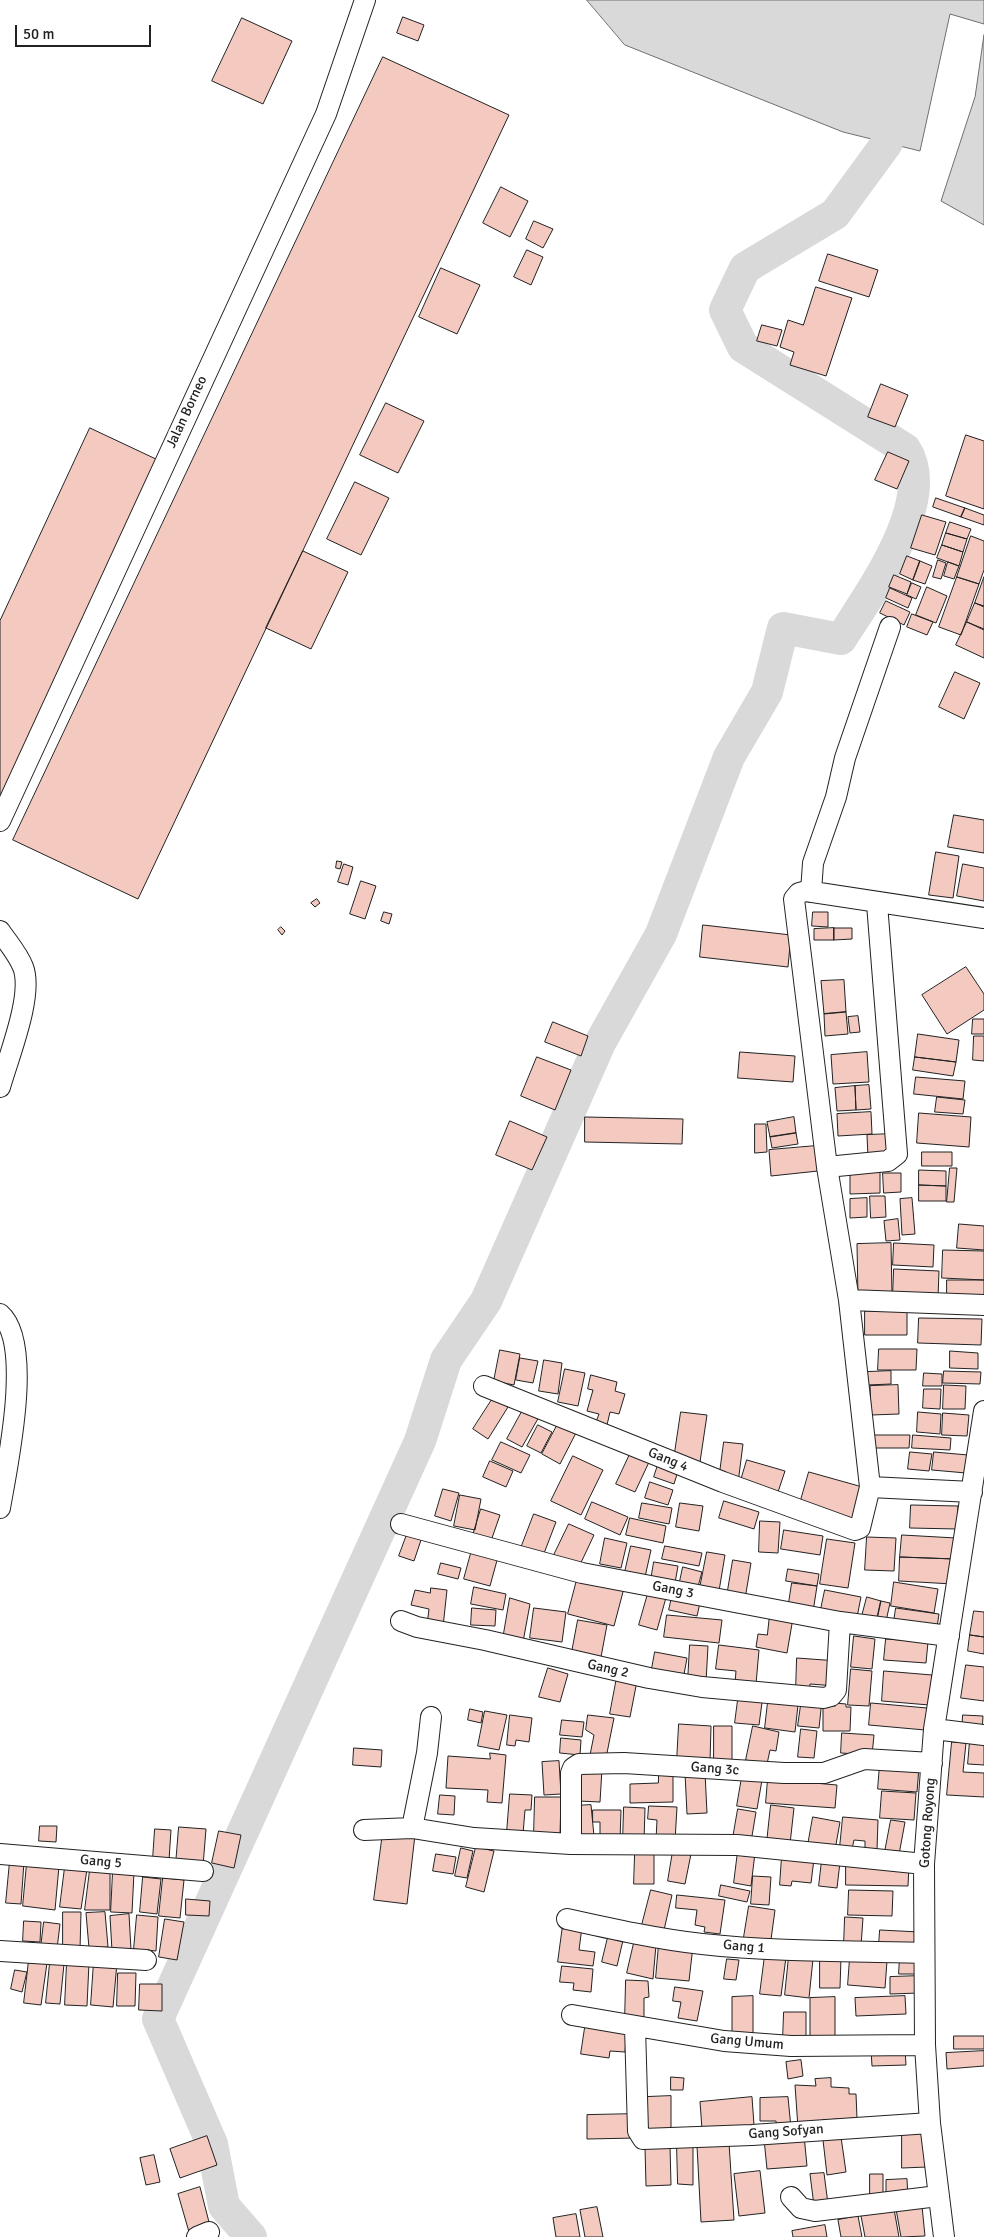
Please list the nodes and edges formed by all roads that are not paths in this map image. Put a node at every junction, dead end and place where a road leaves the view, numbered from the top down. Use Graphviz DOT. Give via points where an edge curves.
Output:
graph roads {
  1 [pos="365,0"];
  2 [pos="890,627"];
  3 [pos="0,821"];
  4 [pos="811,892"];
  5 [pos="877,904"];
  6 [pos="984,918"];
  7 [pos="0,932"];
  8 [pos="0,1087"];
  9 [pos="827,1167"];
  10 [pos="849,1300"];
  11 [pos="984,1306"];
  12 [pos="0,1314"];
  13 [pos="484,1386"];
  14 [pos="984,1411"];
  15 [pos="870,1487"];
  16 [pos="972,1492"];
  17 [pos="0,1508"];
  18 [pos="401,1524"];
  19 [pos="975,1527"];
  20 [pos="401,1621"];
  21 [pos="840,1622"];
  22 [pos="950,1636"];
  23 [pos="432,1717"];
  24 [pos="934,1729"];
  25 [pos="984,1735"];
  26 [pos="932,1763"];
  27 [pos="412,1828"];
  28 [pos="364,1830"];
  29 [pos="571,1844"];
  30 [pos="0,1854"];
  31 [pos="924,1864"];
  32 [pos="203,1871"];
  33 [pos="567,1919"];
  34 [pos="0,1951"];
  35 [pos="923,1953"];
  36 [pos="146,1960"];
  37 [pos="572,2015"];
  38 [pos="635,2027"];
  39 [pos="925,2045"];
  40 [pos="930,2123"];
  41 [pos="938,2196"];
  42 [pos="791,2197"];
  43 [pos="944,2237"];
  1 -- 3 [label="street, Jalan Borneo" via="326,114"];
  2 -- 4 [label="street" via="844,758 836,796 813,863"];
  4 -- 5 [label="street"];
  4 -- 9 [label="street" via="802,892 794,899"];
  5 -- 6 [label="street"];
  5 -- 9 [label="street" via="897,1154 888,1161"];
  7 -- 8 [label="street" via="24,969 26,984 25,1000"];
  9 -- 10 [label="street"];
  10 -- 11 [label="street"];
  10 -- 15 [label="street"];
  12 -- 17 [label="street" via="14,1334 17,1385 12,1440"];
  13 -- 15 [label="street, Gang 4" via="723,1482 855,1530 862,1524"];
  14 -- 16 [label="street, Gotong Royong"];
  15 -- 16 [label="street"];
  16 -- 19 [label="street, Gotong Royong"];
  18 -- 21 [label="street, Gang 3" via="582,1573"];
  19 -- 22 [label="street, Gotong Royong"];
  20 -- 21 [label="street, Gang 2" via="649,1678 702,1687 829,1698 836,1690"];
  21 -- 22 [label="street, Gang 3"];
  22 -- 24 [label="street, Gotong Royong"];
  23 -- 27 [label="street"];
  24 -- 25 [label="street"];
  24 -- 26 [label="street, Gotong Royong"];
  26 -- 29 [label="street, Gang 3c" via="864,1759 824,1773 784,1774 624,1763 579,1764 571,1773"];
  26 -- 31 [label="street, Gotong Royong"];
  27 -- 28 [label="street"];
  27 -- 29 [label="street" via="474,1838"];
  29 -- 31 [label="street" via="737,1845"];
  30 -- 32 [label="street, Gang 5"];
  31 -- 35 [label="street, Gotong Royong"];
  33 -- 35 [label="street, Gang 1" via="638,1935 703,1944 770,1950"];
  34 -- 36 [label="street"];
  35 -- 39 [label="street, Gotong Royong"];
  37 -- 38 [label="street, Gang Umum"];
  38 -- 39 [label="street, Gang Umum" via="724,2041 791,2046"];
  38 -- 40 [label="street, Gang Sofyan" via="638,2132 643,2139"];
  39 -- 40 [label="street, Gotong Royong"];
  40 -- 41 [label="street, Gotong Royong"];
  41 -- 42 [label="street" via="815,2211 801,2208"];
  41 -- 43 [label="street, Gotong Royong"];
}
